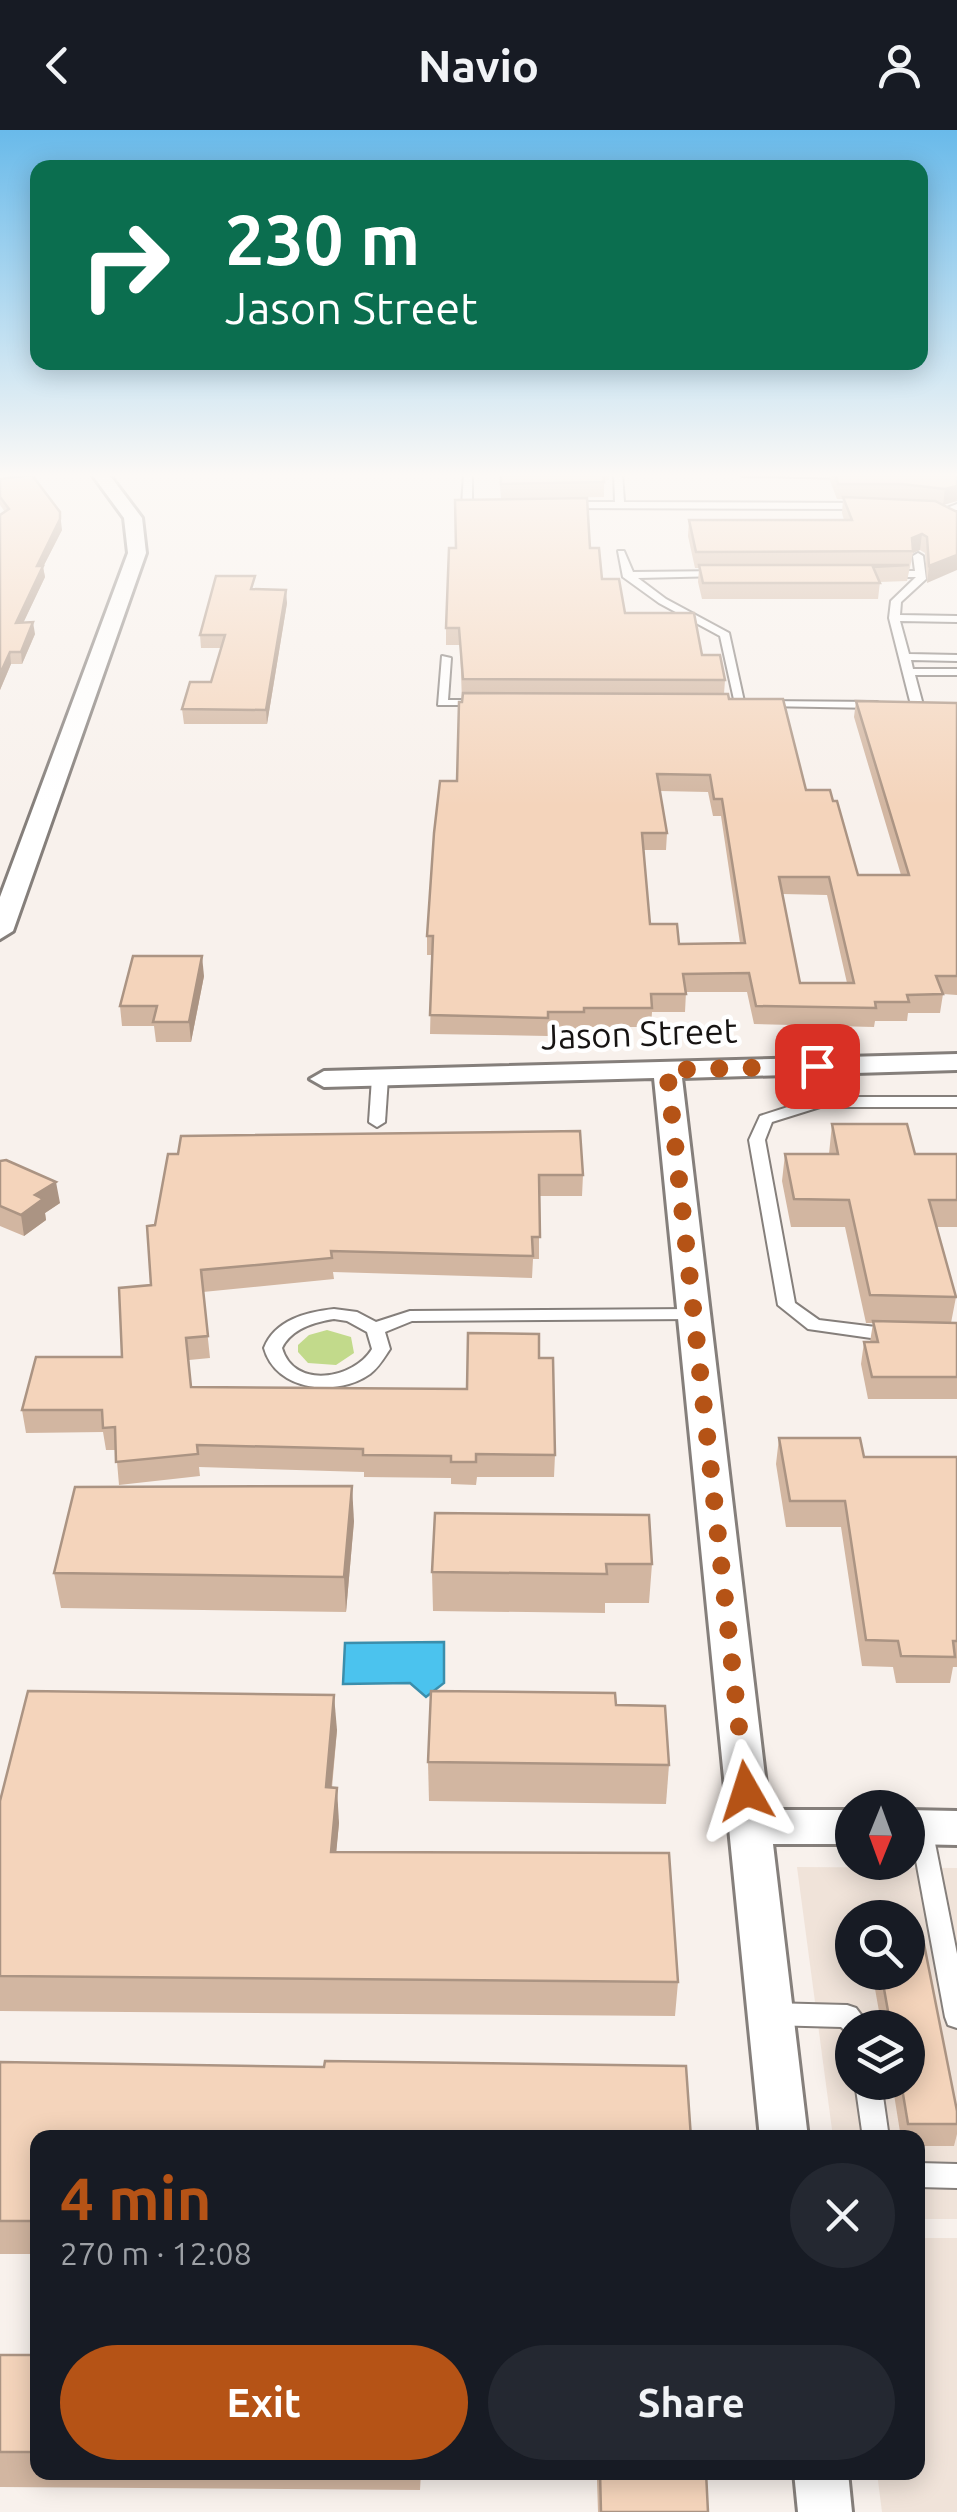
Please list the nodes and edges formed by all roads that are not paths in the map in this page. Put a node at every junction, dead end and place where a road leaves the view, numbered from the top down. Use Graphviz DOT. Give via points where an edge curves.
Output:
graph roads {
  1 [pos="126,584"];
  2 [pos="637,584"];
  3 [pos="912,584"];
  4 [pos="894,618"];
  5 [pos="957,618"];
  6 [pos="905,657"];
  7 [pos="446,658"];
  8 [pos="957,658"];
  9 [pos="910,672"];
  10 [pos="957,672"];
  11 [pos="498,703"];
  12 [pos="722,704"];
  13 [pos="741,704"];
  14 [pos="0,931"];
  15 [pos="957,1062"];
  16 [pos="667,1070"];
  17 [pos="380,1078"];
  18 [pos="324,1079"];
  19 [pos="957,1102"];
  20 [pos="377,1122"];
  21 [pos="693,1314"];
  22 [pos="375,1329"];
  23 [pos="901,1335"];
  24 [pos="750,1827"];
  25 [pos="835,1827"];
  26 [pos="929,1828"];
  27 [pos="770,2014"];
  28 [pos="835,2016"];
  29 [pos="957,2017"];
  30 [pos="871,2100"];
  31 [pos="783,2130"];
  32 [pos="875,2130"];
  33 [pos="925,2175"];
  34 [pos="957,2176"];
  35 [pos="822,2480"];
  36 [pos="825,2512"];
  1 -- 14 [label="street"];
  2 -- 13 [label="lane" via="725,636"];
  3 -- 4 [label="lane" via="896,601"];
  4 -- 5 [label="lane"];
  4 -- 6 [label="lane"];
  6 -- 8 [label="lane"];
  6 -- 9 [label="lane"];
  7 -- 11 [label="lane" via="442,703"];
  9 -- 10 [label="lane"];
  9 -- 13 [label="lane" via="924,706"];
  12 -- 13 [label="lane"];
  15 -- 16 [label="street, Jason Street"];
  16 -- 17 [label="street, Jason Street"];
  16 -- 21 [label="street"];
  17 -- 18 [label="street, Jason Street"];
  17 -- 20 [label="lane"];
  19 -- 23 [label="lane" via="820,1102 766,1119 756,1140 787,1305 814,1324"];
  21 -- 22 [label="lane" via="410,1316"];
  21 -- 24 [label="street"];
  22 -- 22 [label="lane" via="351,1316 316,1315 277,1339 278,1362 303,1378 355,1376 377,1360"];
  24 -- 25 [label="street"];
  24 -- 27 [label="street"];
  26 -- 29 [label="lane"];
  27 -- 28 [label="lane"];
  27 -- 31 [label="street"];
  30 -- 32 [label="lane"];
  33 -- 34 [label="lane"];
  35 -- 36 [label="street"];
}
